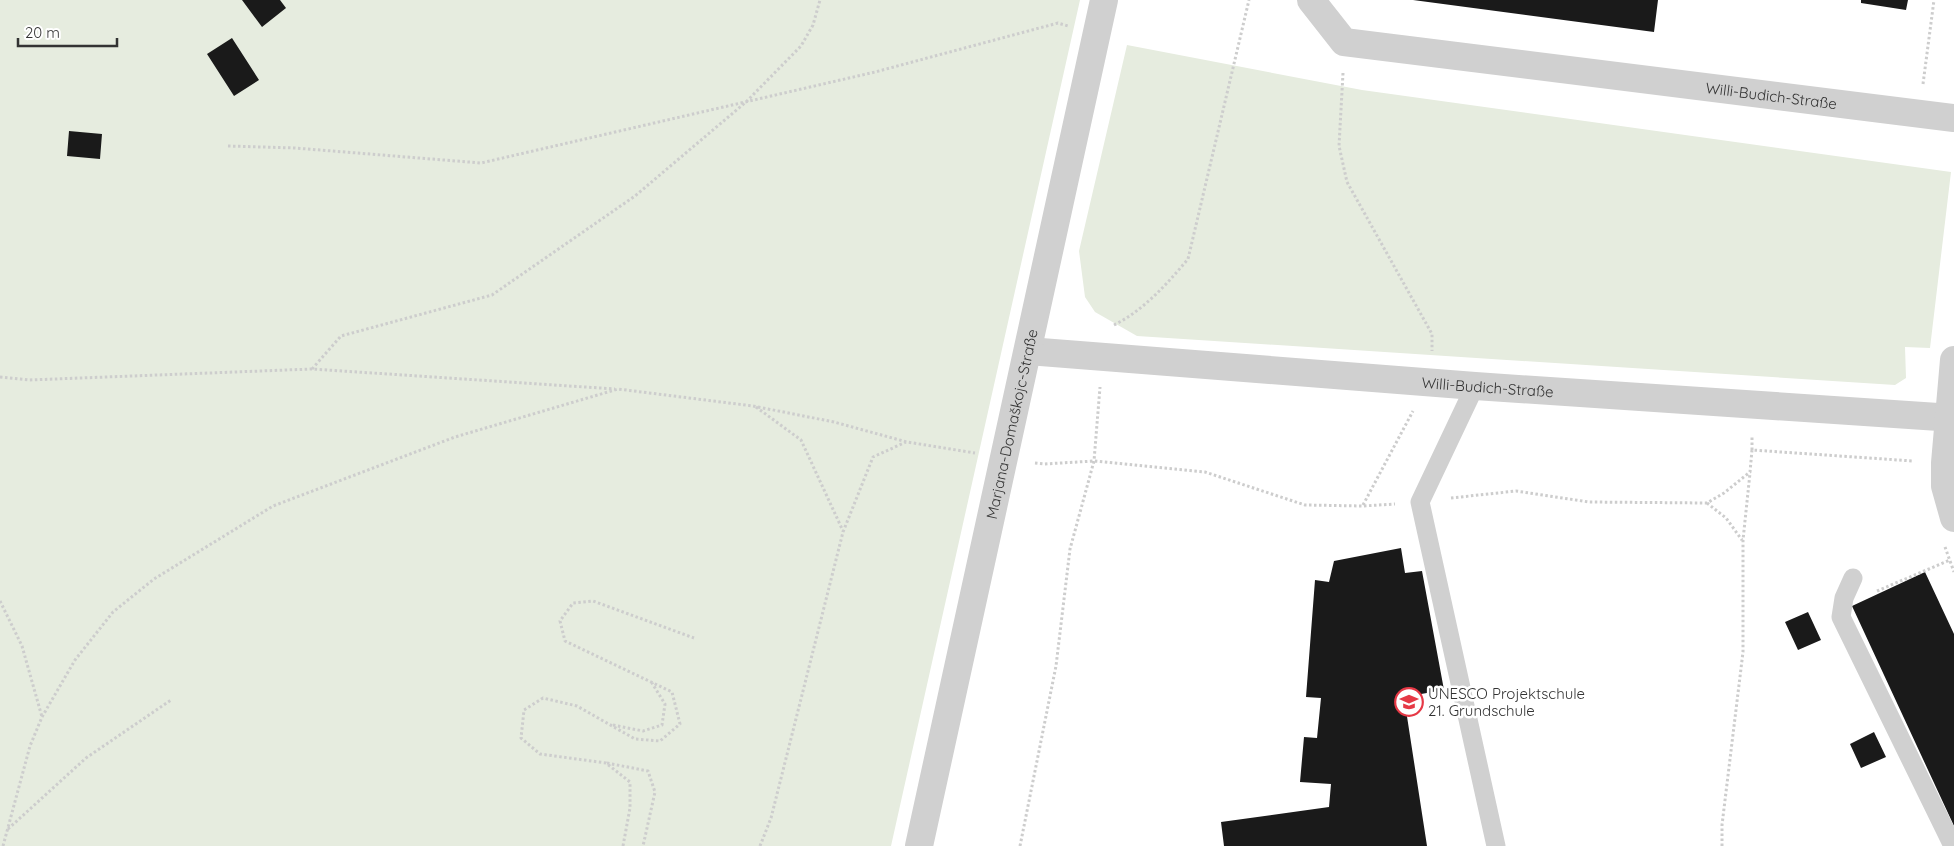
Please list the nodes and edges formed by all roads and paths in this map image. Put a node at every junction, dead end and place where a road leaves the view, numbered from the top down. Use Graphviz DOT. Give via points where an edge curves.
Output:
graph roads {
  1 [pos="820,0"];
  2 [pos="1104,0"];
  3 [pos="1249,0"];
  4 [pos="1311,0"];
  5 [pos="1934,0"];
  6 [pos="1097,33"];
  7 [pos="1344,42"];
  8 [pos="1923,85"];
  9 [pos="746,102"];
  10 [pos="1954,118"];
  11 [pos="228,146"];
  12 [pos="1028,351"];
  13 [pos="1103,357"];
  14 [pos="1431,357"];
  15 [pos="1954,360"];
  16 [pos="312,369"];
  17 [pos="0,376"];
  18 [pos="1475,386"];
  19 [pos="618,389"];
  20 [pos="753,406"];
  21 [pos="1951,418"];
  22 [pos="907,442"];
  23 [pos="1004,457"];
  24 [pos="1094,461"];
  25 [pos="1944,463"];
  26 [pos="1750,472"];
  27 [pos="1420,502"];
  28 [pos="1707,503"];
  29 [pos="1954,518"];
  30 [pos="843,532"];
  31 [pos="1743,540"];
  32 [pos="1853,578"];
  33 [pos="0,601"];
  34 [pos="694,638"];
  35 [pos="652,683"];
  36 [pos="171,700"];
  37 [pos="42,717"];
  38 [pos="609,724"];
  39 [pos="606,763"];
  40 [pos="7,830"];
  41 [pos="3,846"];
  42 [pos="623,846"];
  43 [pos="642,846"];
  44 [pos="760,846"];
  45 [pos="919,846"];
  46 [pos="1020,846"];
  47 [pos="1496,846"];
  48 [pos="1722,846"];
  49 [pos="1953,846"];
  1 -- 9 [label="path" via="813,25 801,46"];
  2 -- 6 [label="street, Marjana-Domaškojc-Straße"];
  3 -- 13 [label="path" via="1188,259 1164,288 1124,320 1107,329"];
  4 -- 7 [label="street"];
  5 -- 8 [label="path"];
  6 -- 9 [label="path" via="1058,23 875,72"];
  6 -- 12 [label="street, Marjana-Domaškojc-Straße"];
  7 -- 10 [label="street, Willi-Budich-Straße"];
  7 -- 14 [label="path" via="1340,146 1347,182 1432,334"];
  9 -- 11 [label="path" via="481,162"];
  9 -- 16 [label="path" via="635,196 492,295 341,336"];
  12 -- 13 [label="street, Willi-Budich-Straße"];
  12 -- 23 [label="street, Marjana-Domaškojc-Straße"];
  13 -- 18 [label="street, Willi-Budich-Straße"];
  13 -- 24 [label="path"];
  15 -- 21 [label="street"];
  16 -- 17 [label="path" via="29,380"];
  16 -- 19 [label="path"];
  18 -- 21 [label="street, Willi-Budich-Straße"];
  18 -- 27 [label="lane"];
  19 -- 20 [label="path"];
  19 -- 37 [label="path" via="455,437 273,506 154,579 113,612 75,660"];
  20 -- 22 [label="path" via="834,422"];
  20 -- 30 [label="path" via="801,440"];
  21 -- 25 [label="street"];
  22 -- 23 [label="path"];
  22 -- 30 [label="path" via="873,457"];
  23 -- 24 [label="path" via="1044,464"];
  23 -- 45 [label="street, Marjana-Domaškojc-Straße"];
  24 -- 27 [label="path" via="1205,472 1305,505 1363,506"];
  24 -- 46 [label="path" via="1070,550 1056,666"];
  25 -- 26 [label="path" via="1752,450"];
  25 -- 29 [label="street" via="1944,486"];
  26 -- 28 [label="path"];
  26 -- 31 [label="path"];
  27 -- 28 [label="path" via="1516,491 1589,502"];
  27 -- 47 [label="lane"];
  28 -- 31 [label="path" via="1726,518"];
  30 -- 44 [label="path" via="771,818"];
  31 -- 48 [label="path" via="1742,652"];
  32 -- 49 [label="lane" via="1844,598 1842,617"];
  33 -- 37 [label="path" via="22,646"];
  34 -- 35 [label="path" via="593,601 573,603 560,621 565,641"];
  35 -- 38 [label="path" via="665,704 662,725 643,731"];
  35 -- 38 [label="path" via="672,692 680,724 660,741 635,740"];
  36 -- 40 [label="path" via="86,758"];
  37 -- 40 [label="path" via="30,746"];
  38 -- 39 [label="path" via="577,706 543,698 524,710 521,738 540,754"];
  39 -- 42 [label="path" via="630,782 630,808"];
  39 -- 43 [label="path" via="648,771 655,792"];
  40 -- 41 [label="path"];
}
